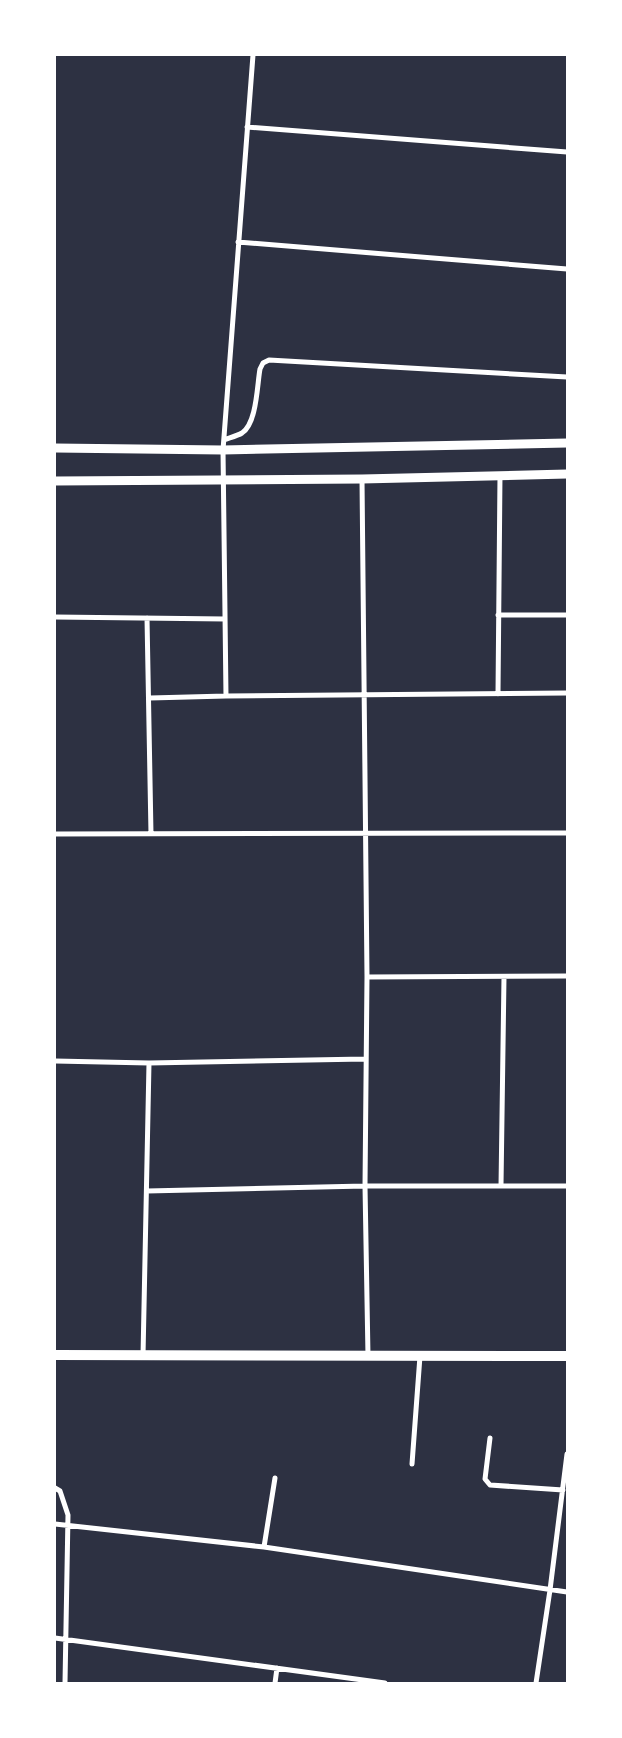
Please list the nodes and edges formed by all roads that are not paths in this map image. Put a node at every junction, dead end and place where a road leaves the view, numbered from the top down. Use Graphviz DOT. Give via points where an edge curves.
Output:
graph roads {
  1 [pos="253,55"];
  2 [pos="247,127"];
  3 [pos="567,152"];
  4 [pos="238,242"];
  5 [pos="567,268"];
  6 [pos="567,377"];
  7 [pos="567,443"];
  8 [pos="223,445"];
  9 [pos="55,448"];
  10 [pos="567,474"];
  11 [pos="500,475"];
  12 [pos="362,479"];
  13 [pos="55,480"];
  14 [pos="224,480"];
  15 [pos="498,615"];
  16 [pos="567,615"];
  17 [pos="55,617"];
  18 [pos="147,618"];
  19 [pos="225,619"];
  20 [pos="567,693"];
  21 [pos="498,694"];
  22 [pos="364,695"];
  23 [pos="226,696"];
  24 [pos="150,698"];
  25 [pos="365,833"];
  26 [pos="55,834"];
  27 [pos="151,834"];
  28 [pos="567,834"];
  29 [pos="567,976"];
  30 [pos="504,977"];
  31 [pos="366,978"];
  32 [pos="365,1058"];
  33 [pos="55,1061"];
  34 [pos="149,1063"];
  35 [pos="365,1186"];
  36 [pos="501,1186"];
  37 [pos="567,1186"];
  38 [pos="147,1191"];
  39 [pos="55,1355"];
  40 [pos="143,1356"];
  41 [pos="368,1356"];
  42 [pos="420,1356"];
  43 [pos="567,1356"];
  44 [pos="490,1438"];
  45 [pos="567,1454"];
  46 [pos="412,1464"];
  47 [pos="275,1478"];
  48 [pos="55,1488"];
  49 [pos="562,1490"];
  50 [pos="55,1524"];
  51 [pos="67,1525"];
  52 [pos="264,1547"];
  53 [pos="550,1590"];
  54 [pos="567,1592"];
  55 [pos="55,1638"];
  56 [pos="65,1639"];
  57 [pos="277,1668"];
  58 [pos="65,1683"];
  59 [pos="275,1683"];
  60 [pos="385,1683"];
  61 [pos="536,1683"];
  1 -- 2 [label="street"];
  2 -- 3 [label="street"];
  2 -- 4 [label="street"];
  4 -- 5 [label="street"];
  4 -- 8 [label="street"];
  6 -- 8 [label="street" via="270,360 260,369 249,427"];
  7 -- 8 [label="street"];
  8 -- 9 [label="street"];
  8 -- 14 [label="street"];
  10 -- 11 [label="street"];
  11 -- 12 [label="street"];
  11 -- 15 [label="street"];
  12 -- 14 [label="street"];
  12 -- 22 [label="street"];
  13 -- 14 [label="street"];
  14 -- 19 [label="street"];
  15 -- 16 [label="street"];
  15 -- 21 [label="street"];
  17 -- 18 [label="street"];
  18 -- 19 [label="street"];
  18 -- 24 [label="street"];
  19 -- 23 [label="street"];
  20 -- 21 [label="street"];
  21 -- 22 [label="street"];
  22 -- 23 [label="street"];
  22 -- 25 [label="street"];
  23 -- 24 [label="street"];
  24 -- 27 [label="street"];
  25 -- 27 [label="street"];
  25 -- 28 [label="street"];
  25 -- 31 [label="street"];
  26 -- 27 [label="street"];
  29 -- 30 [label="street"];
  30 -- 31 [label="street"];
  30 -- 36 [label="street"];
  31 -- 32 [label="street"];
  32 -- 34 [label="street"];
  32 -- 35 [label="street"];
  33 -- 34 [label="street"];
  34 -- 38 [label="street"];
  35 -- 36 [label="street"];
  35 -- 38 [label="street"];
  35 -- 41 [label="street"];
  36 -- 37 [label="street"];
  38 -- 40 [label="street"];
  39 -- 40 [label="main road"];
  40 -- 41 [label="main road"];
  41 -- 42 [label="main road"];
  42 -- 43 [label="main road"];
  42 -- 46 [label="street"];
  44 -- 49 [label="street" via="485,1479 490,1485"];
  45 -- 49 [label="street"];
  47 -- 52 [label="street"];
  48 -- 51 [label="street" via="60,1491 68,1515"];
  49 -- 53 [label="street"];
  50 -- 51 [label="street"];
  51 -- 52 [label="street"];
  51 -- 56 [label="street"];
  52 -- 53 [label="street"];
  53 -- 54 [label="street"];
  53 -- 61 [label="street"];
  55 -- 56 [label="street"];
  56 -- 57 [label="street"];
  56 -- 58 [label="street"];
  57 -- 59 [label="street"];
  57 -- 60 [label="street"];
}
